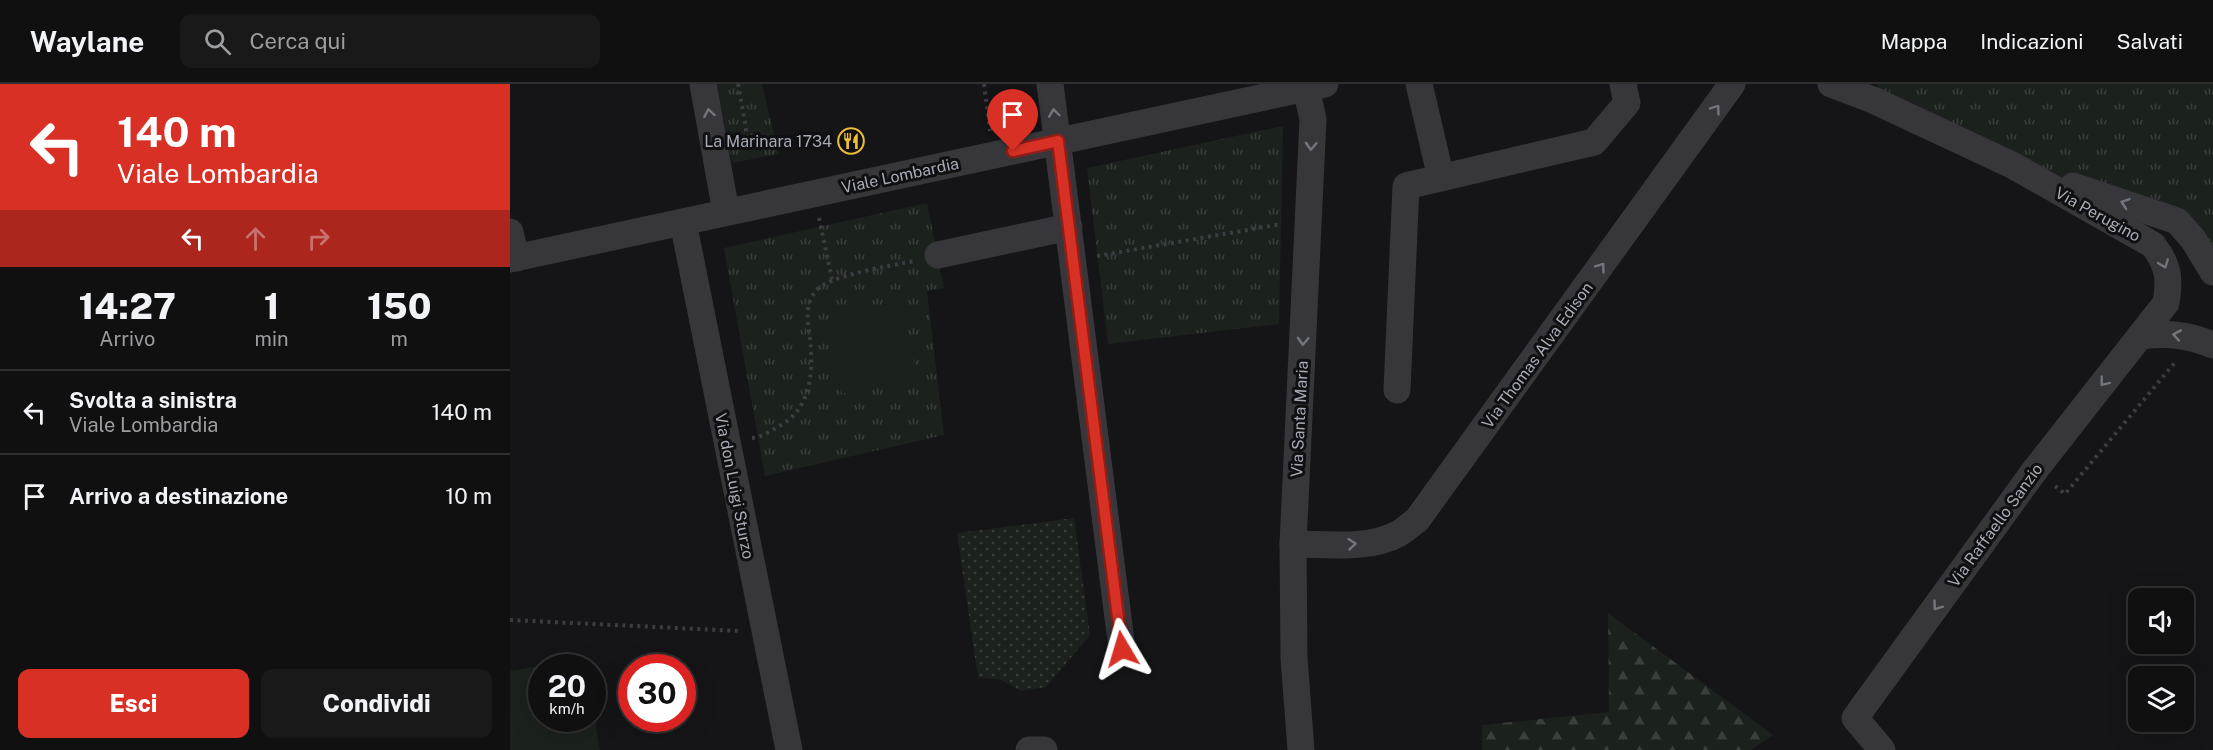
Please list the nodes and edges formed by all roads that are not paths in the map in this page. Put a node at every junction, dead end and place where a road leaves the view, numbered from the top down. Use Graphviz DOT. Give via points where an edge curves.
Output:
graph roads {
  1 [pos="703,84"];
  2 [pos="1050,84"];
  3 [pos="1419,84"];
  4 [pos="1623,84"];
  5 [pos="1732,84"];
  6 [pos="1831,84"];
  7 [pos="1315,86"];
  8 [pos="1870,92"];
  9 [pos="1058,141"];
  10 [pos="2012,165"];
  11 [pos="1441,178"];
  12 [pos="726,212"];
  13 [pos="683,222"];
  14 [pos="1069,228"];
  15 [pos="512,250"];
  16 [pos="938,255"];
  17 [pos="2213,272"];
  18 [pos="2140,336"];
  19 [pos="2204,341"];
  20 [pos="1397,390"];
  21 [pos="1293,544"];
  22 [pos="1122,649"];
  23 [pos="789,750"];
  24 [pos="1029,750"];
  25 [pos="1044,750"];
  26 [pos="1301,750"];
  27 [pos="1882,750"];
  12 -- 1 [label="street, one-way"];
  9 -- 2 [label="street, one-way"];
  3 -- 11 [label="street"];
  4 -- 11 [label="street" via="1627,103 1594,142"];
  21 -- 5 [label="street, Via Thomas Alva Edison, one-way" via="1373,542 1397,534 1417,520"];
  6 -- 8 [label="street, Via Perugino"];
  7 -- 9 [label="street, Viale Lombardia"];
  7 -- 21 [label="street, Via Santa Maria, one-way"];
  8 -- 10 [label="street, Via Perugino"];
  9 -- 12 [label="street, Viale Lombardia"];
  9 -- 14 [label="street"];
  17 -- 10 [label="street, Via Perugino, one-way" via="2177,221"];
  10 -- 18 [label="street, Via Perugino, one-way" via="2153,245 2163,258 2170,280 2166,303"];
  11 -- 20 [label="street" via="1407,186"];
  12 -- 13 [label="street, Viale Lombardia"];
  13 -- 15 [label="street, Viale Lombardia"];
  13 -- 23 [label="street, Via don Luigi Sturzo"];
  14 -- 16 [label="street"];
  14 -- 22 [label="street"];
  19 -- 18 [label="street, one-way" via="2167,333"];
  18 -- 27 [label="street, Via Raffaello Sanzio, one-way" via="2035,470 1855,718"];
  21 -- 26 [label="street, Via Santa Maria" via="1294,658"];
  24 -- 25 [label="street"];
}
